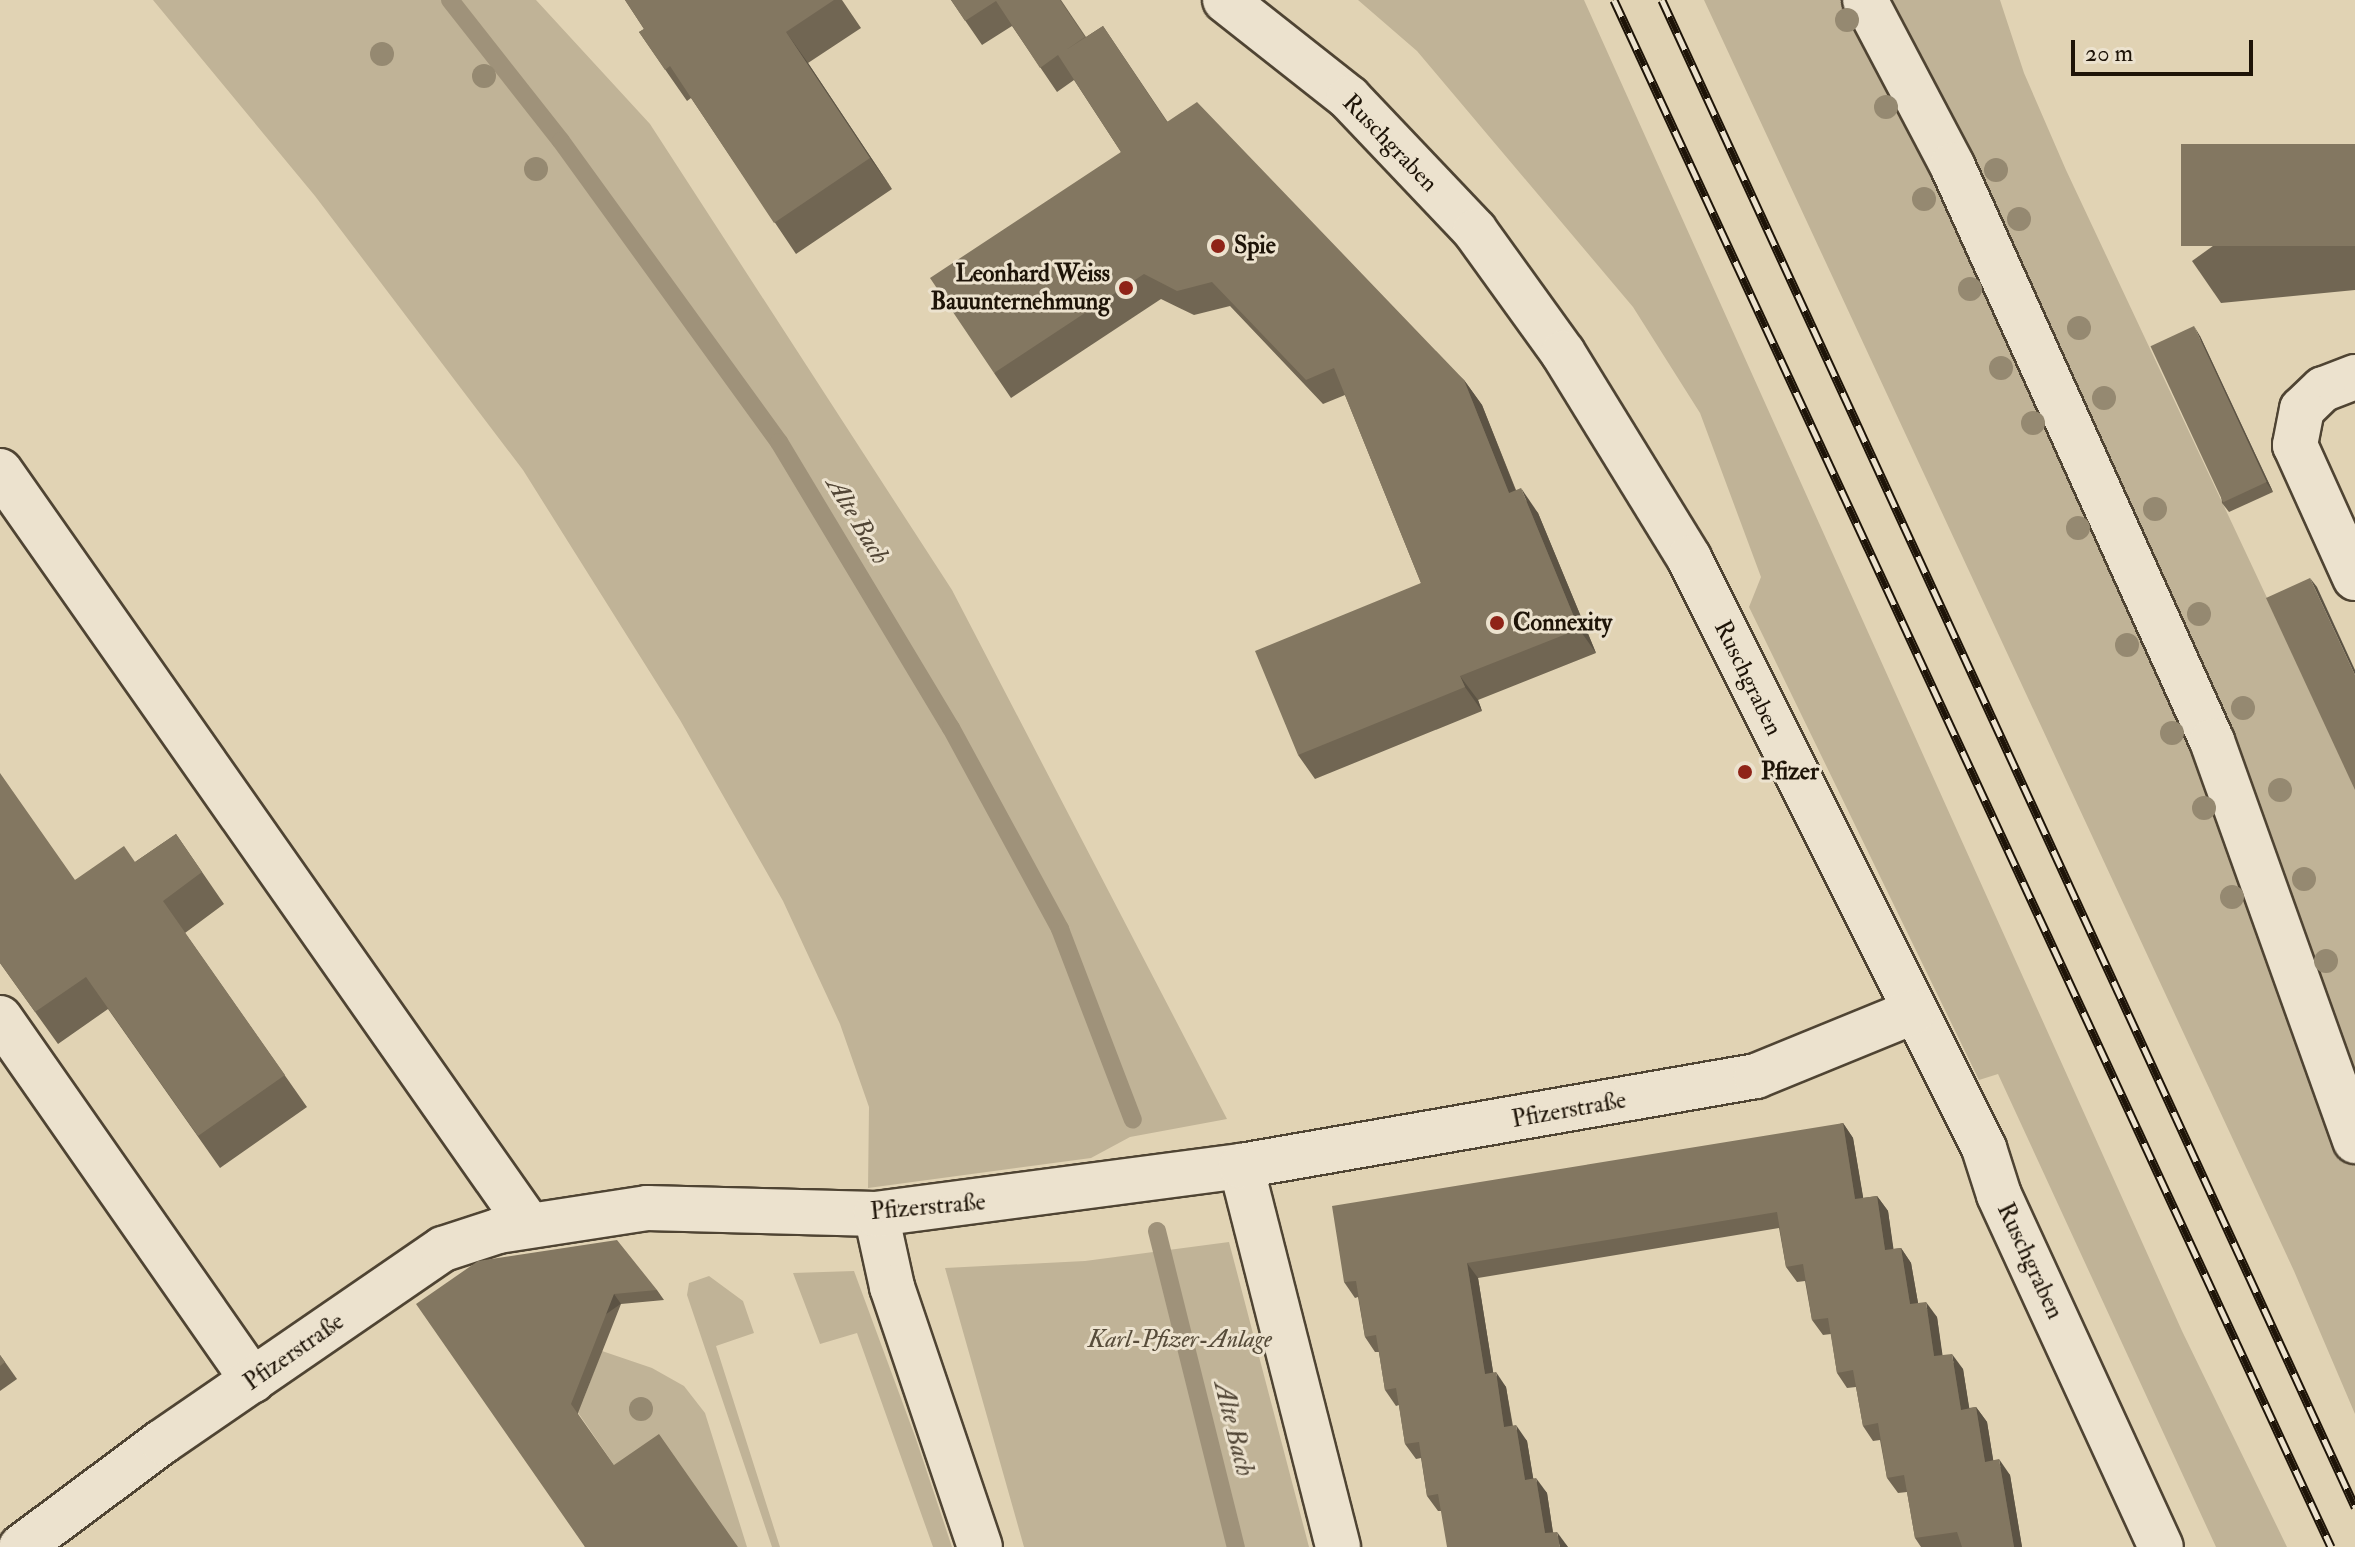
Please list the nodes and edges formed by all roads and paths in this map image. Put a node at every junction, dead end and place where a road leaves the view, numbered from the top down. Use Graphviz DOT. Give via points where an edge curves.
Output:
graph roads {
  1 [pos="1225,0"];
  2 [pos="1865,0"];
  3 [pos="2355,377"];
  4 [pos="0,471"];
  5 [pos="2355,578"];
  6 [pos="1913,1012"];
  7 [pos="0,1018"];
  8 [pos="2355,1141"];
  9 [pos="1241,1166"];
  10 [pos="876,1214"];
  11 [pos="528,1224"];
  12 [pos="253,1381"];
  13 [pos="21,1547"];
  14 [pos="980,1547"];
  15 [pos="1338,1547"];
  16 [pos="2161,1547"];
  1 -- 6 [label="street, Ruschgraben" via="1349,98 1475,231 1563,353 1689,558"];
  2 -- 8 [label="street" via="1952,165 2212,741"];
  3 -- 5 [label="street" via="2323,389 2302,409 2295,445"];
  4 -- 11 [label="street"];
  6 -- 9 [label="street, Pfizerstraße" via="1756,1076"];
  6 -- 16 [label="street, Ruschgraben" via="1984,1148 1999,1195"];
  7 -- 12 [label="street"];
  9 -- 10 [label="street, Pfizerstraße"];
  9 -- 15 [label="street"];
  10 -- 11 [label="street, Pfizerstraße" via="647,1208"];
  10 -- 14 [label="street" via="892,1287"];
  11 -- 12 [label="street, Pfizerstraße" via="443,1249"];
  12 -- 13 [label="street, Pfizerstraße"];
}
